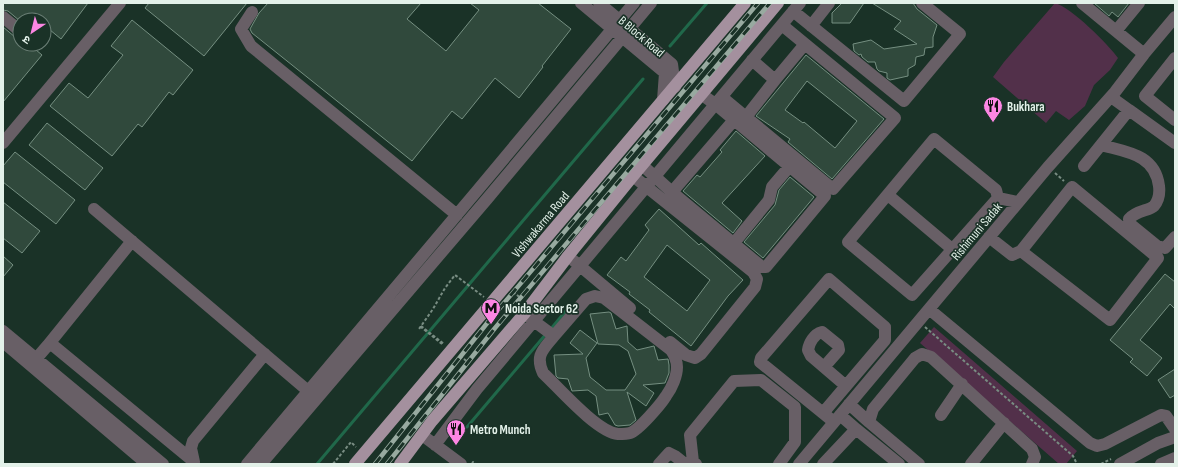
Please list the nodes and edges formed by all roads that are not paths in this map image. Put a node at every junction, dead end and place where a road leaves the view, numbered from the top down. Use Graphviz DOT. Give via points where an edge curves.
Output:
graph roads {
  1 [pos="120,3"];
  2 [pos="581,3"];
  3 [pos="634,3"];
  4 [pos="651,3"];
  5 [pos="746,3"];
  6 [pos="778,3"];
  7 [pos="829,3"];
  8 [pos="922,3"];
  9 [pos="1082,3"];
  10 [pos="1139,3"];
  11 [pos="606,5"];
  12 [pos="797,7"];
  13 [pos="252,12"];
  14 [pos="3,17"];
  15 [pos="1175,17"];
  16 [pos="12,24"];
  17 [pos="616,25"];
  18 [pos="782,25"];
  19 [pos="811,26"];
  20 [pos="1116,31"];
  21 [pos="626,33"];
  22 [pos="805,44"];
  23 [pos="1144,54"];
  24 [pos="1175,58"];
  25 [pos="752,60"];
  26 [pos="775,80"];
  27 [pos="675,87"];
  28 [pos="701,94"];
  29 [pos="1111,97"];
  30 [pos="663,100"];
  31 [pos="719,100"];
  32 [pos="1129,110"];
  33 [pos="740,118"];
  34 [pos="1175,120"];
  35 [pos="3,143"];
  36 [pos="1175,143"];
  37 [pos="1101,145"];
  38 [pos="642,165"];
  39 [pos="1084,166"];
  40 [pos="789,167"];
  41 [pos="633,176"];
  42 [pos="655,176"];
  43 [pos="646,186"];
  44 [pos="672,192"];
  45 [pos="888,195"];
  46 [pos="998,198"];
  47 [pos="1018,202"];
  48 [pos="94,209"];
  49 [pos="457,215"];
  50 [pos="989,237"];
  51 [pos="1175,237"];
  52 [pos="132,241"];
  53 [pos="734,243"];
  54 [pos="952,249"];
  55 [pos="1021,251"];
  56 [pos="568,256"];
  57 [pos="580,266"];
  58 [pos="929,309"];
  59 [pos="528,312"];
  60 [pos="3,331"];
  61 [pos="554,336"];
  62 [pos="3,342"];
  63 [pos="48,345"];
  64 [pos="265,354"];
  65 [pos="36,359"];
  66 [pos="824,367"];
  67 [pos="962,384"];
  68 [pos="846,386"];
  69 [pos="313,395"];
  70 [pos="849,404"];
  71 [pos="823,413"];
  72 [pos="941,415"];
  73 [pos="837,418"];
  74 [pos="869,422"];
  75 [pos="1004,423"];
  76 [pos="856,429"];
  77 [pos="1175,429"];
  78 [pos="422,435"];
  79 [pos="1175,437"];
  80 [pos="435,445"];
  81 [pos="1175,458"];
  82 [pos="193,462"];
  83 [pos="780,463"];
  84 [pos="147,464"];
  85 [pos="163,464"];
  86 [pos="247,464"];
  87 [pos="261,464"];
  88 [pos="356,464"];
  89 [pos="400,464"];
  90 [pos="461,464"];
  91 [pos="660,464"];
  92 [pos="685,464"];
  93 [pos="696,464"];
  94 [pos="799,464"];
  95 [pos="823,464"];
  96 [pos="900,464"];
  97 [pos="919,464"];
  98 [pos="971,464"];
  99 [pos="1032,464"];
  100 [pos="1120,464"];
  101 [pos="1161,464"];
  1 -- 35 [label="street"];
  2 -- 17 [label="street, B Block Road"];
  3 -- 17 [label="street"];
  4 -- 21 [label="street"];
  5 -- 27 [label="main road, Vishwakarma Road"];
  6 -- 28 [label="main road"];
  7 -- 19 [label="street"];
  8 -- 19 [label="street" via="960,34 904,101"];
  9 -- 20 [label="street"];
  10 -- 20 [label="street"];
  11 -- 17 [label="street"];
  12 -- 18 [label="street"];
  12 -- 19 [label="street"];
  13 -- 49 [label="street" via="241,29 252,46"];
  14 -- 16 [label="street"];
  15 -- 23 [label="street, Rishimuni Sadak"];
  17 -- 21 [label="street"];
  17 -- 49 [label="street"];
  18 -- 22 [label="street"];
  18 -- 25 [label="street"];
  20 -- 23 [label="street"];
  21 -- 27 [label="street" via="672,64"];
  21 -- 30 [label="street, B Block Road" via="665,73"];
  21 -- 69 [label="street" via="487,199"];
  22 -- 26 [label="street"];
  22 -- 33 [label="street" via="896,118 833,189"];
  23 -- 29 [label="street, Rishimuni Sadak"];
  24 -- 34 [label="street" via="1145,96"];
  25 -- 26 [label="street"];
  25 -- 31 [label="street"];
  26 -- 33 [label="street"];
  27 -- 30 [label="main road, Vishwakarma Road"];
  28 -- 31 [label="street"];
  28 -- 38 [label="main road"];
  29 -- 32 [label="street"];
  29 -- 47 [label="street, Rishimuni Sadak"];
  30 -- 88 [label="main road, Vishwakarma Road"];
  31 -- 33 [label="street"];
  31 -- 42 [label="street"];
  32 -- 36 [label="street"];
  32 -- 37 [label="street"];
  33 -- 40 [label="street"];
  33 -- 44 [label="street"];
  37 -- 39 [label="street"];
  37 -- 51 [label="street" via="1140,156 1153,168 1159,181 1160,195 1153,207 1134,214 1129,219 1130,224 1157,246 1165,248"];
  38 -- 41 [label="main road"];
  38 -- 42 [label="street"];
  40 -- 53 [label="street" via="772,187 769,200"];
  40 -- 53 [label="street" via="824,196 766,267 762,267"];
  41 -- 43 [label="street"];
  41 -- 56 [label="main road"];
  42 -- 43 [label="street"];
  42 -- 44 [label="street"];
  43 -- 57 [label="street"];
  43 -- 57 [label="street" via="753,272 757,279 754,287 701,354 695,358 686,356"];
  44 -- 53 [label="street"];
  45 -- 46 [label="street" via="934,139 996,190"];
  45 -- 54 [label="street"];
  45 -- 54 [label="street" via="848,242 912,295"];
  46 -- 47 [label="street"];
  46 -- 54 [label="street"];
  47 -- 50 [label="street, Rishimuni Sadak"];
  48 -- 52 [label="street"];
  49 -- 69 [label="street"];
  50 -- 55 [label="street" via="1012,255"];
  50 -- 58 [label="street, Rishimuni Sadak"];
  52 -- 63 [label="street"];
  52 -- 64 [label="street"];
  55 -- 55 [label="street" via="1072,187 1158,258 1110,320"];
  56 -- 57 [label="street"];
  56 -- 59 [label="main road"];
  57 -- 59 [label="street"];
  58 -- 70 [label="street, Rishimuni Sadak"];
  58 -- 77 [label="street" via="1090,443 1097,446 1105,444 1160,415 1166,416"];
  59 -- 61 [label="street"];
  59 -- 78 [label="main road"];
  59 -- 80 [label="street" via="477,389"];
  60 -- 65 [label="street"];
  61 -- 61 [label="street" via="541,353 539,364 543,372 595,424 607,431 618,434 630,433 639,428 666,396 673,382 677,359 671,350 604,298 595,296 586,300"];
  62 -- 84 [label="street"];
  63 -- 65 [label="street"];
  63 -- 82 [label="street" via="55,347"];
  64 -- 69 [label="street"];
  64 -- 82 [label="street" via="193,441"];
  65 -- 85 [label="street"];
  66 -- 68 [label="street"];
  67 -- 72 [label="street"];
  67 -- 74 [label="street" via="932,357 922,354 915,358 872,409"];
  67 -- 75 [label="street"];
  68 -- 71 [label="street"];
  68 -- 71 [label="street" via="885,340 885,327 829,279 760,362"];
  69 -- 86 [label="street"];
  69 -- 87 [label="street"];
  70 -- 73 [label="street, Rishimuni Sadak"];
  70 -- 74 [label="street"];
  71 -- 73 [label="street"];
  73 -- 76 [label="street"];
  73 -- 94 [label="street, Rishimuni Sadak"];
  74 -- 97 [label="street"];
  75 -- 98 [label="street"];
  75 -- 99 [label="street" via="1032,449 1035,457"];
  76 -- 95 [label="street"];
  76 -- 96 [label="street"];
  78 -- 80 [label="street"];
  78 -- 89 [label="main road"];
  79 -- 100 [label="street" via="1158,443"];
  80 -- 90 [label="street"];
  81 -- 101 [label="street"];
  83 -- 93 [label="street" via="795,442 795,407 761,380 734,381 690,435 693,462"];
  91 -- 92 [label="street" via="669,453"];
}
